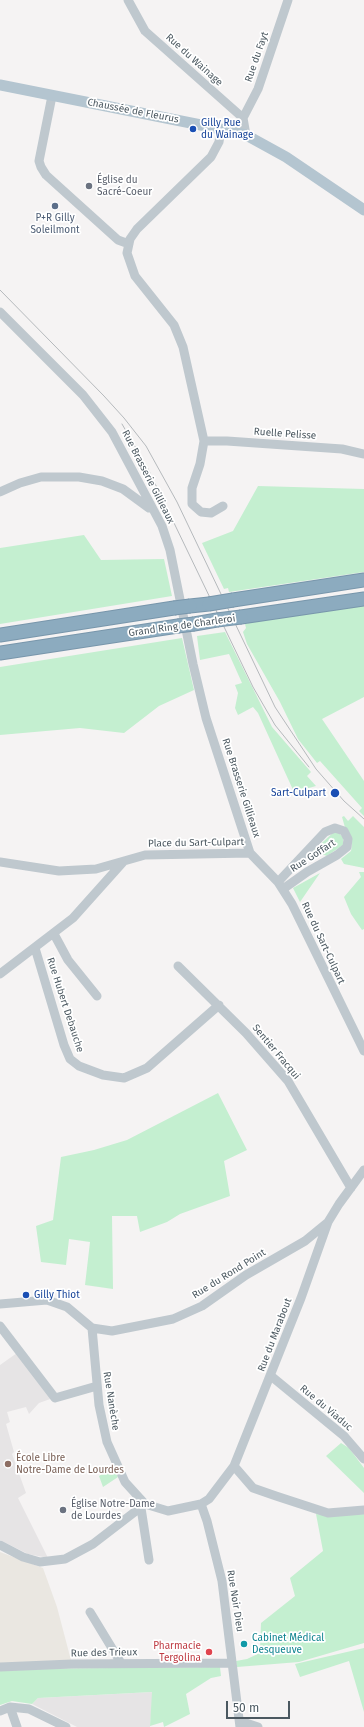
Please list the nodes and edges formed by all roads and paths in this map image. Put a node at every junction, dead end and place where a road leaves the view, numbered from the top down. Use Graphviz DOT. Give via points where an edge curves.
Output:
graph roads {
  1 [pos="128,0"];
  2 [pos="288,0"];
  3 [pos="0,85"];
  4 [pos="52,96"];
  5 [pos="243,118"];
  6 [pos="221,129"];
  7 [pos="246,135"];
  8 [pos="364,210"];
  9 [pos="129,244"];
  10 [pos="0,312"];
  11 [pos="204,441"];
  12 [pos="364,454"];
  13 [pos="0,492"];
  14 [pos="223,506"];
  15 [pos="152,510"];
  16 [pos="364,580"];
  17 [pos="364,599"];
  18 [pos="0,635"];
  19 [pos="0,653"];
  20 [pos="250,853"];
  21 [pos="125,861"];
  22 [pos="0,862"];
  23 [pos="280,885"];
  24 [pos="54,934"];
  25 [pos="35,948"];
  26 [pos="178,966"];
  27 [pos="0,974"];
  28 [pos="97,996"];
  29 [pos="219,1005"];
  30 [pos="364,1051"];
  31 [pos="364,1170"];
  32 [pos="350,1188"];
  33 [pos="328,1222"];
  34 [pos="0,1304"];
  35 [pos="0,1326"];
  36 [pos="92,1328"];
  37 [pos="271,1376"];
  38 [pos="97,1386"];
  39 [pos="364,1459"];
  40 [pos="234,1466"];
  41 [pos="201,1504"];
  42 [pos="143,1506"];
  43 [pos="364,1510"];
  44 [pos="0,1545"];
  45 [pos="149,1560"];
  46 [pos="90,1612"];
  47 [pos="121,1663"];
  48 [pos="232,1663"];
  49 [pos="0,1667"];
  50 [pos="10,1707"];
  51 [pos="0,1711"];
  52 [pos="240,1724"];
  53 [pos="17,1727"];
  54 [pos="66,1727"];
  55 [pos="258,1727"];
  1 -- 5 [label="street, Rue du Wainage" via="145,31"];
  2 -- 5 [label="street, Rue du Fayt" via="258,88"];
  3 -- 4 [label="main road, Chaussée de Fleurus"];
  4 -- 6 [label="main road, Chaussée de Fleurus"];
  4 -- 9 [label="street" via="39,161 41,166 46,175 118,240"];
  5 -- 7 [label="street"];
  6 -- 7 [label="main road, Chaussée de Fleurus"];
  6 -- 9 [label="street" via="219,142 212,156 137,229"];
  7 -- 8 [label="main road, Chaussée de Fleurus" via="286,156"];
  9 -- 11 [label="street" via="127,253 135,276 174,325 183,347"];
  10 -- 15 [label="street, Rue Brasserie Gillieaux" via="83,394 112,432"];
  11 -- 12 [label="street, Ruelle Pelisse" via="227,440"];
  11 -- 14 [label="street" via="192,488 192,504 201,512 211,513"];
  13 -- 15 [label="street" via="41,477 79,477 102,481 124,489"];
  15 -- 20 [label="street, Rue Brasserie Gillieaux" via="162,526 170,550 206,718"];
  16 -- 18 [label="highway, Grand Ring de Charleroi, bridge"];
  17 -- 19 [label="highway, Grand Ring de Charleroi, bridge"];
  20 -- 21 [label="street, Place du Sart-Culpart" via="145,855"];
  20 -- 23 [label="street, Rue du Sart-Culpart"];
  21 -- 22 [label="street, Place du Sart-Culpart" via="96,869 48,870"];
  21 -- 24 [label="street" via="73,918"];
  23 -- 23 [label="street, Rue Goffart" via="308,872 347,847 348,839 344,831 334,828 324,832"];
  23 -- 30 [label="street, Rue du Sart-Culpart" via="292,904"];
  24 -- 25 [label="street"];
  24 -- 28 [label="street" via="68,960"];
  25 -- 27 [label="street"];
  25 -- 29 [label="street, Rue Hubert Debauche" via="70,1059 79,1066 103,1075 124,1078 147,1068"];
  26 -- 29 [label="street, Sentier Fracqui"];
  29 -- 32 [label="street, Sentier Fracqui" via="288,1081"];
  31 -- 32 [label="street, Rue du Marabout"];
  32 -- 33 [label="street, Rue du Marabout"];
  33 -- 36 [label="street, Rue du Rond Point" via="305,1241 246,1275 202,1306 173,1319 112,1331"];
  33 -- 37 [label="street, Rue du Marabout"];
  34 -- 36 [label="street" via="47,1300 67,1308"];
  35 -- 38 [label="street" via="55,1398"];
  36 -- 38 [label="street, Rue Nanèche"];
  37 -- 39 [label="street, Rue du Viaduc" via="344,1436"];
  37 -- 40 [label="street, Rue du Marabout"];
  38 -- 42 [label="street, Rue Nanèche" via="107,1442 125,1482"];
  40 -- 41 [label="street, Rue du Marabout" via="208,1499"];
  40 -- 43 [label="street" via="253,1488 276,1496 328,1513"];
  41 -- 42 [label="street" via="168,1511"];
  41 -- 48 [label="street, Rue Noir Dieu" via="222,1581"];
  42 -- 44 [label="street" via="93,1544 65,1559 40,1562 23,1557"];
  42 -- 45 [label="street"];
  46 -- 47 [label="street"];
  47 -- 48 [label="street, Rue des Trieux"];
  47 -- 49 [label="street, Rue des Trieux"];
  48 -- 52 [label="street, Rue Noir Dieu"];
  50 -- 51 [label="street"];
  50 -- 53 [label="street"];
  50 -- 54 [label="street" via="29,1709"];
  52 -- 55 [label="street"];
}
